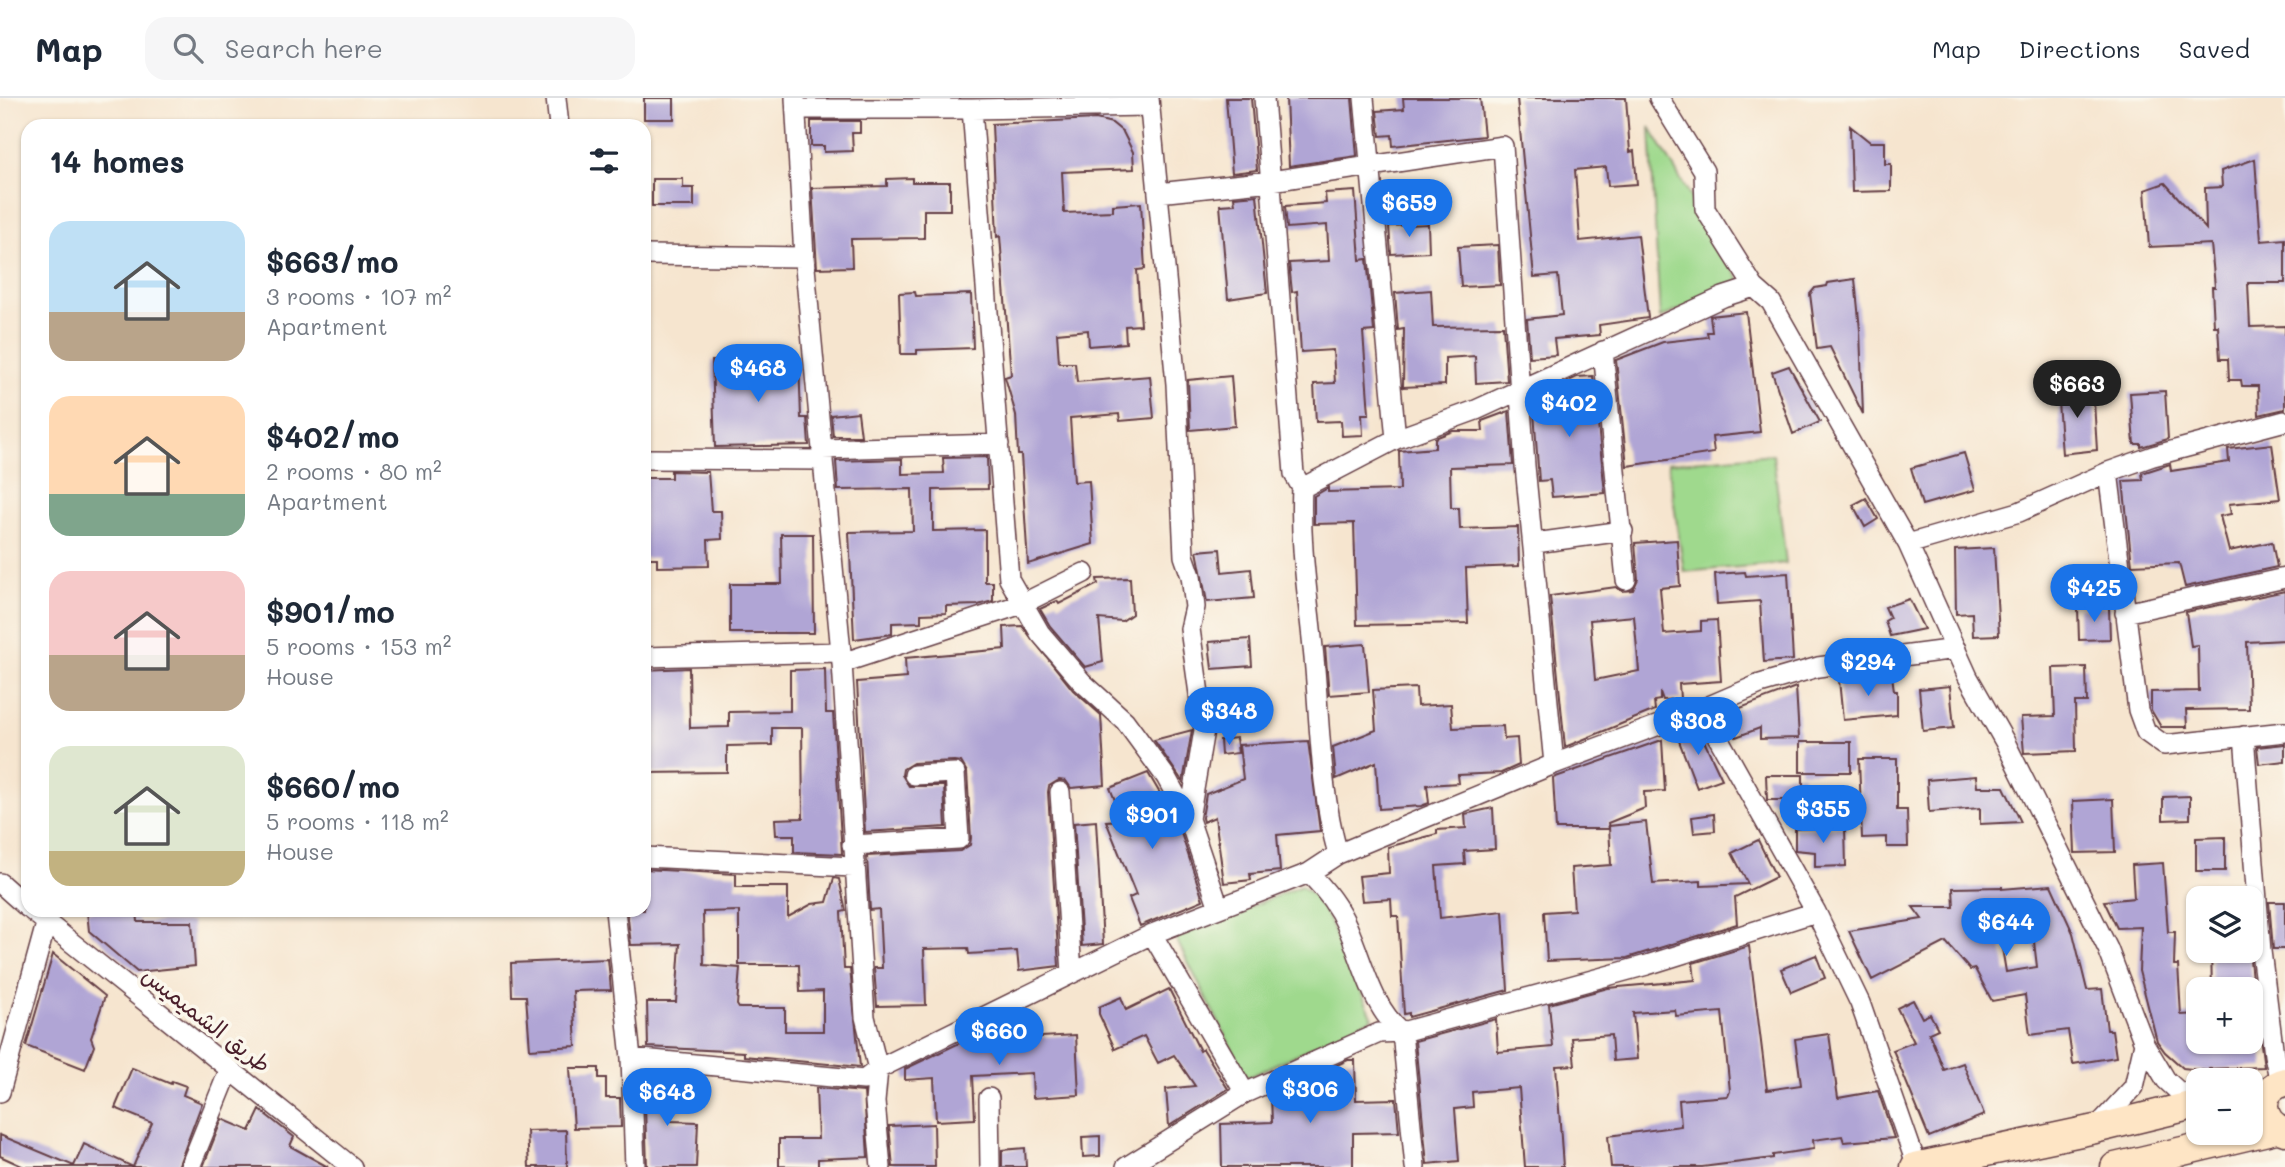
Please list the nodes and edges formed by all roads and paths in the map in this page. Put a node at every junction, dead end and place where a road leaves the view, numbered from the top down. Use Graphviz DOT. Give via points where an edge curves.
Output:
graph roads {
  1 [pos="556,98"];
  2 [pos="1264,98"];
  3 [pos="1364,98"];
  4 [pos="1659,98"];
  5 [pos="1149,102"];
  6 [pos="796,104"];
  7 [pos="964,105"];
  8 [pos="558,119"];
  9 [pos="1368,166"];
  10 [pos="1271,181"];
  11 [pos="1158,193"];
  12 [pos="651,255"];
  13 [pos="804,257"];
  14 [pos="1754,287"];
  15 [pos="1603,351"];
  16 [pos="1521,389"];
  17 [pos="2285,421"];
  18 [pos="1396,439"];
  19 [pos="999,444"];
  20 [pos="822,454"];
  21 [pos="651,459"];
  22 [pos="2108,472"];
  23 [pos="1302,488"];
  24 [pos="1623,531"];
  25 [pos="1535,543"];
  26 [pos="1909,544"];
  27 [pos="1084,573"];
  28 [pos="2285,578"];
  29 [pos="1626,580"];
  30 [pos="1022,604"];
  31 [pos="2125,613"];
  32 [pos="1956,649"];
  33 [pos="651,657"];
  34 [pos="841,658"];
  35 [pos="1702,709"];
  36 [pos="2285,732"];
  37 [pos="2244,736"];
  38 [pos="1554,764"];
  39 [pos="914,775"];
  40 [pos="1060,792"];
  41 [pos="1189,819"];
  42 [pos="852,845"];
  43 [pos="1338,854"];
  44 [pos="651,857"];
  45 [pos="853,867"];
  46 [pos="1309,873"];
  47 [pos="0,883"];
  48 [pos="21,902"];
  49 [pos="1219,908"];
  50 [pos="1816,912"];
  51 [pos="38,917"];
  52 [pos="616,917"];
  53 [pos="46,924"];
  54 [pos="1152,934"];
  55 [pos="1072,974"];
  56 [pos="1402,1032"];
  57 [pos="2144,1043"];
  58 [pos="631,1058"];
  59 [pos="230,1069"];
  60 [pos="878,1069"];
  61 [pos="2272,1086"];
  62 [pos="0,1092"];
  63 [pos="1245,1093"];
  64 [pos="2186,1093"];
  65 [pos="989,1098"];
  66 [pos="2186,1107"];
  67 [pos="2095,1129"];
  68 [pos="2281,1130"];
  69 [pos="1149,1161"];
  70 [pos="2145,1164"];
  71 [pos="190,1167"];
  72 [pos="352,1167"];
  73 [pos="635,1167"];
  74 [pos="881,1167"];
  75 [pos="990,1167"];
  76 [pos="1126,1167"];
  77 [pos="1415,1167"];
  78 [pos="1916,1167"];
  79 [pos="2115,1167"];
  1 -- 8 [label="street"];
  2 -- 10 [label="street"];
  3 -- 9 [label="street"];
  4 -- 14 [label="street" via="1704,171 1705,209"];
  5 -- 7 [label="street"];
  5 -- 11 [label="street"];
  6 -- 7 [label="street"];
  6 -- 13 [label="street"];
  7 -- 19 [label="street"];
  9 -- 10 [label="street"];
  9 -- 16 [label="street" via="1503,146"];
  9 -- 18 [label="street" via="1374,187"];
  10 -- 11 [label="street"];
  10 -- 23 [label="street" via="1294,474"];
  11 -- 41 [label="street" via="1176,384 1184,556 1195,607 1191,629 1204,730"];
  12 -- 13 [label="street"];
  13 -- 20 [label="street"];
  14 -- 15 [label="street"];
  14 -- 26 [label="street" via="1771,302"];
  15 -- 16 [label="street"];
  15 -- 24 [label="street"];
  16 -- 18 [label="street"];
  16 -- 25 [label="street"];
  17 -- 22 [label="street"];
  18 -- 23 [label="street"];
  19 -- 20 [label="street"];
  19 -- 30 [label="street" via="1009,579"];
  20 -- 21 [label="street"];
  20 -- 34 [label="street"];
  22 -- 26 [label="street" via="2019,512"];
  22 -- 31 [label="street"];
  23 -- 43 [label="street" via="1318,720"];
  24 -- 25 [label="street"];
  24 -- 29 [label="street"];
  25 -- 38 [label="street"];
  26 -- 32 [label="street"];
  27 -- 30 [label="street"];
  28 -- 31 [label="street"];
  30 -- 34 [label="street"];
  30 -- 41 [label="street" via="1082,682 1125,721 1166,777"];
  31 -- 37 [label="street" via="2138,710 2146,732 2164,745"];
  32 -- 35 [label="street" via="1818,667 1760,684"];
  32 -- 57 [label="street" via="2108,948"];
  33 -- 34 [label="street"];
  34 -- 42 [label="street"];
  35 -- 38 [label="street"];
  35 -- 50 [label="street"];
  36 -- 37 [label="street"];
  37 -- 61 [label="street"];
  38 -- 43 [label="street"];
  39 -- 42 [label="street" via="955,773 959,839"];
  40 -- 55 [label="street"];
  41 -- 49 [label="street"];
  42 -- 45 [label="street"];
  43 -- 46 [label="street"];
  44 -- 45 [label="street"];
  45 -- 60 [label="street" via="865,1017"];
  46 -- 49 [label="street"];
  46 -- 56 [label="street" via="1328,892 1346,924 1387,1021"];
  47 -- 48 [label="street, طريق الشميميس"];
  49 -- 54 [label="street"];
  50 -- 56 [label="street" via="1647,965"];
  50 -- 78 [label="street" via="1860,1003"];
  51 -- 53 [label="street, طريق الشميميس"];
  52 -- 58 [label="street"];
  53 -- 59 [label="street, طريق الشميميس"];
  53 -- 62 [label="street"];
  54 -- 55 [label="street"];
  54 -- 63 [label="street"];
  55 -- 60 [label="street"];
  56 -- 63 [label="street" via="1379,1033"];
  56 -- 77 [label="street"];
  57 -- 64 [label="street" via="2166,1080"];
  57 -- 67 [label="street" via="2134,1087"];
  58 -- 60 [label="street" via="864,1080"];
  58 -- 73 [label="street"];
  59 -- 71 [label="street"];
  59 -- 72 [label="street, طريق الشميميس"];
  60 -- 74 [label="street" via="875,1102"];
  61 -- 68 [label="main road" via="2263,1110 2270,1124"];
  63 -- 69 [label="street"];
  65 -- 75 [label="street"];
  66 -- 67 [label="main road"];
  67 -- 78 [label="main road"];
  68 -- 70 [label="main road"];
  69 -- 76 [label="street"];
  70 -- 79 [label="main road"];
}
